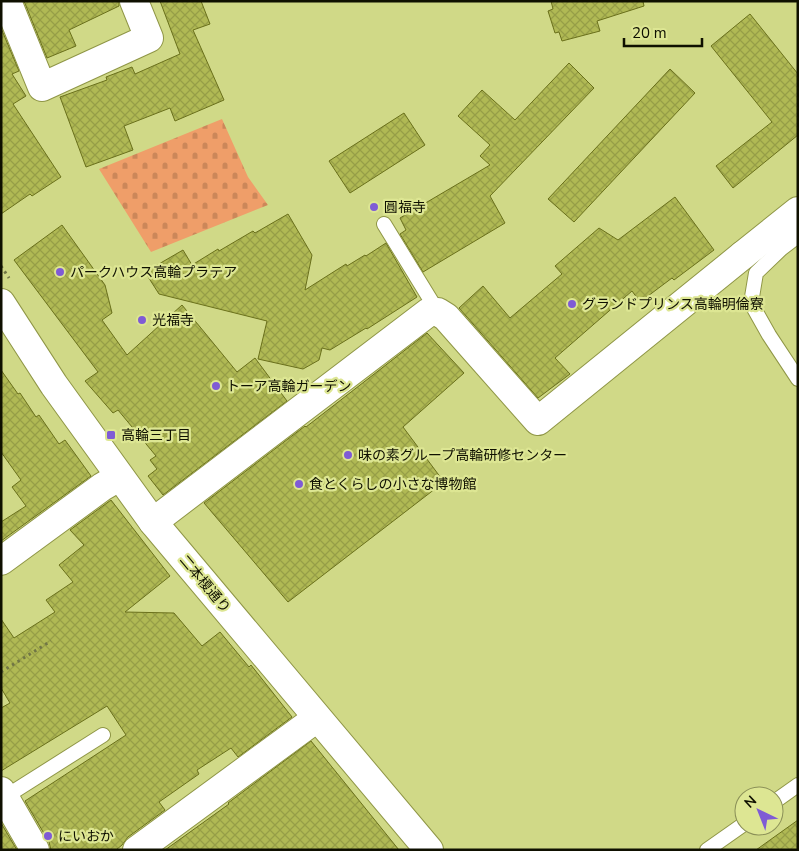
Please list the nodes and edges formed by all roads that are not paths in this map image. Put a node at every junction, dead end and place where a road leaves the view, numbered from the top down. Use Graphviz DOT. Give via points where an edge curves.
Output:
graph roads {
  1 [pos="7,1"];
  2 [pos="134,1"];
  3 [pos="798,211"];
  4 [pos="384,224"];
  5 [pos="798,236"];
  6 [pos="743,255"];
  7 [pos="751,302"];
  8 [pos="1,303"];
  9 [pos="438,312"];
  10 [pos="798,379"];
  11 [pos="119,477"];
  12 [pos="153,522"];
  13 [pos="1,561"];
  14 [pos="317,718"];
  15 [pos="103,735"];
  16 [pos="798,785"];
  17 [pos="3,794"];
  18 [pos="784,795"];
  19 [pos="734,831"];
  20 [pos="35,850"];
  21 [pos="137,850"];
  22 [pos="430,850"];
  23 [pos="707,850"];
  1 -- 2 [label="street" via="42,87 149,38"];
  3 -- 6 [label="street"];
  4 -- 9 [label="lane"];
  5 -- 7 [label="lane" via="756,273"];
  6 -- 7 [label="lane"];
  6 -- 9 [label="street" via="538,421 446,317"];
  7 -- 10 [label="lane" via="768,335"];
  8 -- 11 [label="street, 二本榎通り"];
  9 -- 12 [label="street" via="429,312"];
  11 -- 12 [label="street, 二本榎通り"];
  11 -- 13 [label="street"];
  12 -- 14 [label="street, 二本榎通り"];
  14 -- 21 [label="street"];
  14 -- 22 [label="street, 二本榎通り"];
  15 -- 17 [label="lane"];
  16 -- 18 [label="lane"];
  17 -- 20 [label="street"];
  19 -- 23 [label="lane"];
}
